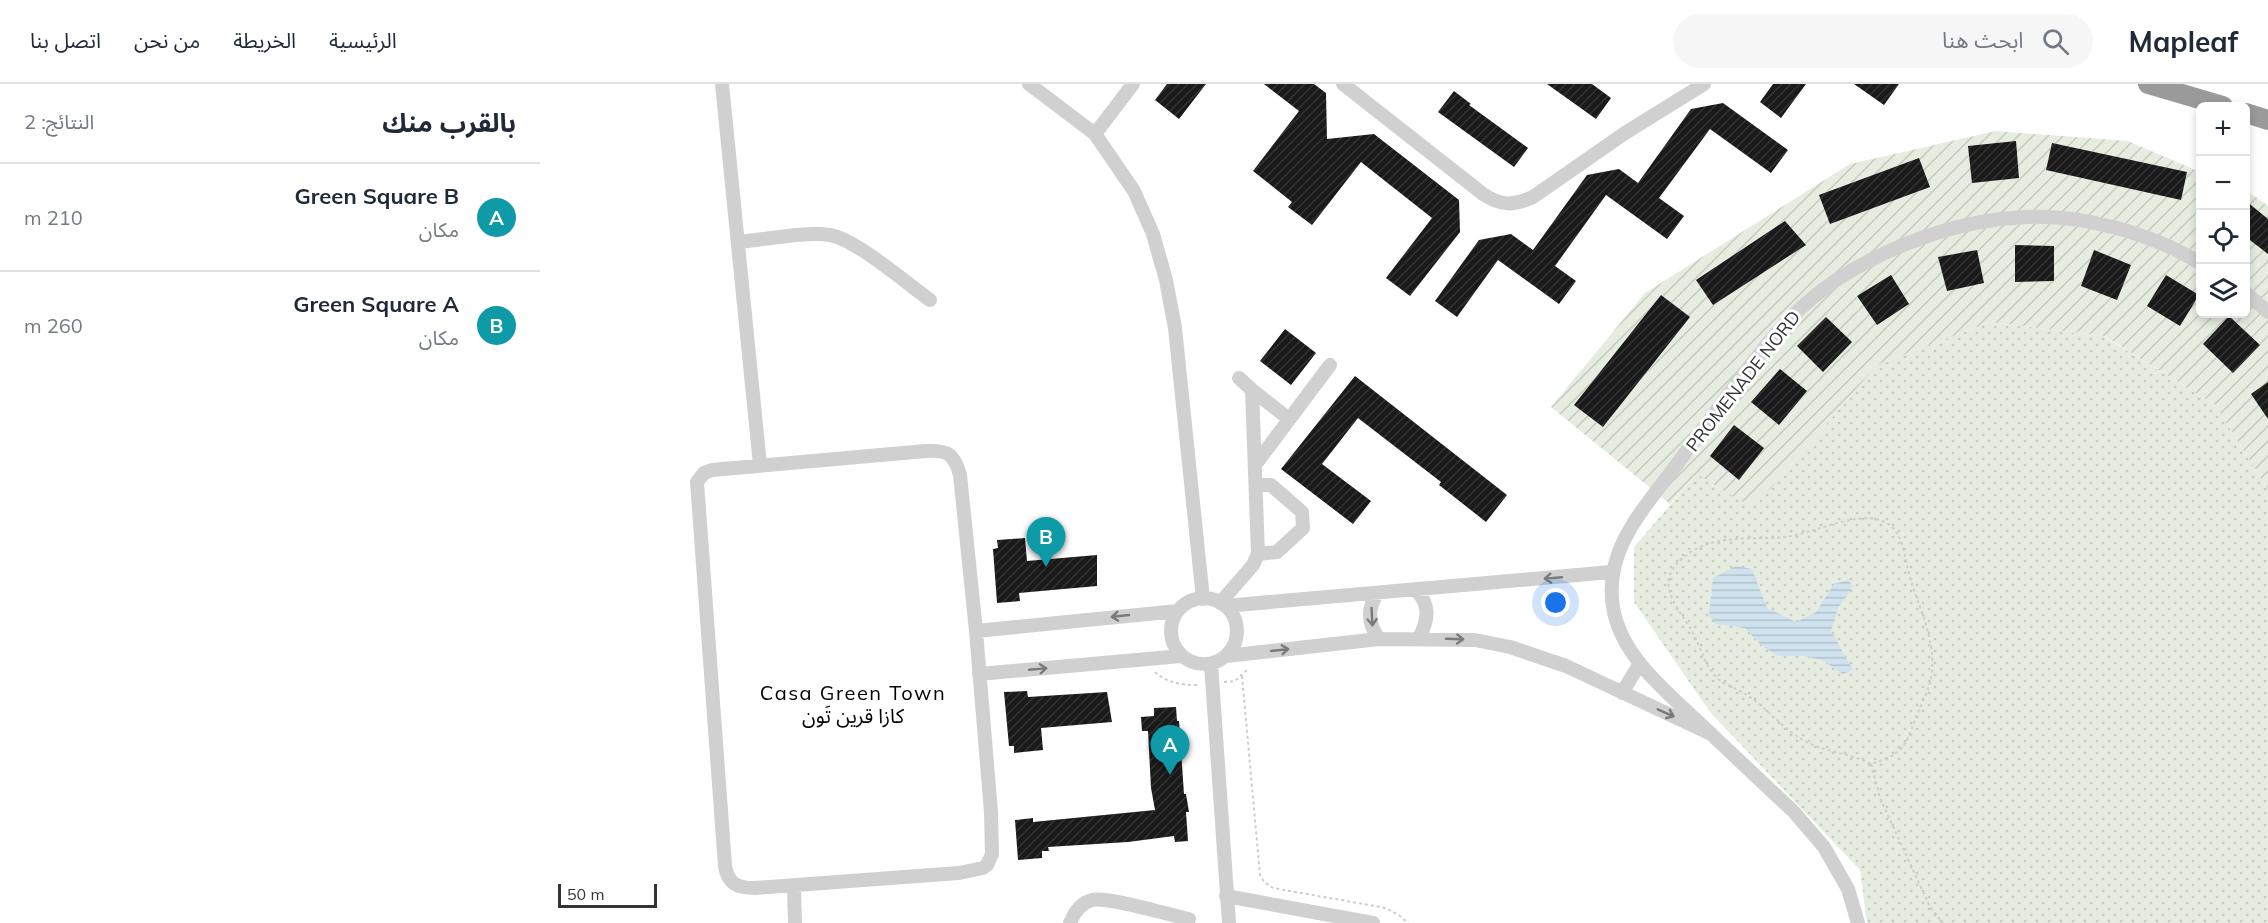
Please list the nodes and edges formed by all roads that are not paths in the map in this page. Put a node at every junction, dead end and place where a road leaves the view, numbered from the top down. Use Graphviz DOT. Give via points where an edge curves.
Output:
graph roads {
  1 [pos="722,84"];
  2 [pos="1029,84"];
  3 [pos="1132,84"];
  4 [pos="1343,84"];
  5 [pos="1704,84"];
  6 [pos="2148,84"];
  7 [pos="2209,102"];
  8 [pos="2250,114"];
  9 [pos="2268,120"];
  10 [pos="1095,134"];
  11 [pos="738,242"];
  12 [pos="2196,261"];
  13 [pos="2250,296"];
  14 [pos="930,300"];
  15 [pos="2268,312"];
  16 [pos="1330,365"];
  17 [pos="1239,378"];
  18 [pos="1252,390"];
  19 [pos="1289,418"];
  20 [pos="760,465"];
  21 [pos="1255,465"];
  22 [pos="1256,485"];
  23 [pos="1258,554"];
  24 [pos="1611,573"];
  25 [pos="1416,590"];
  26 [pos="1377,594"];
  27 [pos="1203,599"];
  28 [pos="1223,604"];
  29 [pos="1178,611"];
  30 [pos="976,631"];
  31 [pos="1419,638"];
  32 [pos="1379,639"];
  33 [pos="1182,656"];
  34 [pos="1226,656"];
  35 [pos="1640,663"];
  36 [pos="1211,664"];
  37 [pos="979,674"];
  38 [pos="1622,693"];
  39 [pos="1711,734"];
  40 [pos="794,886"];
  41 [pos="1226,896"];
  42 [pos="1189,919"];
  43 [pos="795,923"];
  44 [pos="1070,923"];
  45 [pos="1229,923"];
  46 [pos="1373,923"];
  47 [pos="1858,923"];
  1 -- 11 [label="street"];
  2 -- 10 [label="street"];
  3 -- 10 [label="street"];
  4 -- 5 [label="street" via="1501,204 1533,197"];
  6 -- 7 [label="highway"];
  8 -- 9 [label="highway"];
  10 -- 27 [label="street" via="1141,205 1167,280"];
  11 -- 14 [label="street" via="816,234 838,237 855,245"];
  11 -- 20 [label="street"];
  12 -- 24 [label="street, PROMENADE NORD" via="2115,228 2027,217 1996,219 1948,230 1866,263 1811,299 1778,331 1625,537"];
  13 -- 15 [label="street"];
  16 -- 19 [label="street"];
  17 -- 18 [label="street"];
  18 -- 19 [label="street"];
  18 -- 21 [label="street"];
  19 -- 21 [label="street"];
  20 -- 30 [label="street" via="926,451 950,455 957,464 961,482"];
  20 -- 40 [label="street" via="708,471 700,477 696,488 725,866 728,879 739,887"];
  21 -- 22 [label="street"];
  22 -- 23 [label="street"];
  22 -- 23 [label="street" via="1271,485 1302,512 1304,520 1303,528 1276,552"];
  23 -- 28 [label="street"];
  24 -- 25 [label="street, one-way"];
  24 -- 35 [label="street" via="1617,624 1627,647"];
  25 -- 26 [label="street"];
  25 -- 31 [label="street" via="1426,604 1427,615"];
  26 -- 28 [label="street"];
  26 -- 32 [label="street, one-way" via="1370,619"];
  27 -- 28 [label="street"];
  27 -- 29 [label="street" via="1187,603"];
  28 -- 34 [label="street" via="1235,619 1237,631"];
  29 -- 30 [label="street, one-way"];
  29 -- 33 [label="street" via="1171,634"];
  30 -- 37 [label="street"];
  31 -- 32 [label="street"];
  31 -- 38 [label="street, one-way" via="1475,640 1510,647 1566,666"];
  34 -- 32 [label="street, one-way"];
  33 -- 36 [label="street" via="1192,662"];
  37 -- 33 [label="street, one-way"];
  34 -- 36 [label="street"];
  35 -- 38 [label="street"];
  35 -- 39 [label="street"];
  36 -- 41 [label="street"];
  37 -- 40 [label="street" via="991,820 992,854 987,865 977,871 959,873"];
  38 -- 39 [label="street, one-way"];
  39 -- 47 [label="street" via="1794,812 1824,848 1848,889"];
  40 -- 43 [label="street"];
  41 -- 45 [label="street"];
  41 -- 46 [label="street"];
  42 -- 44 [label="street" via="1100,899 1084,903"];
}
